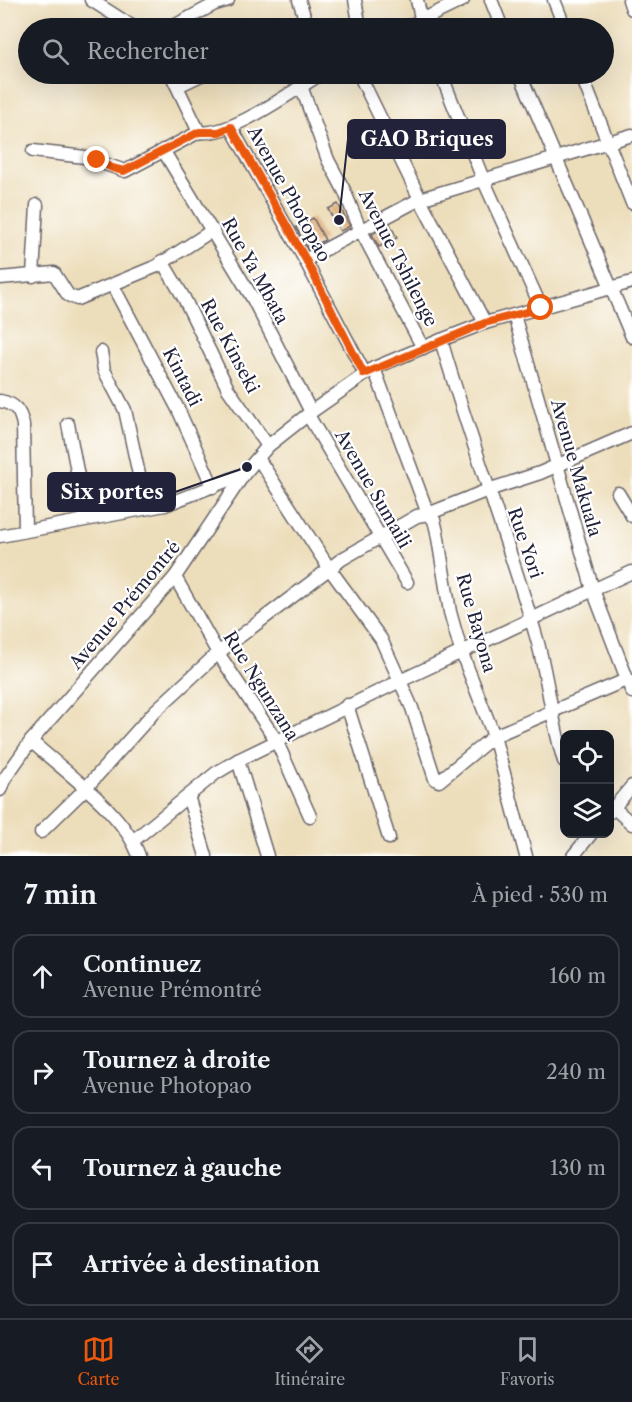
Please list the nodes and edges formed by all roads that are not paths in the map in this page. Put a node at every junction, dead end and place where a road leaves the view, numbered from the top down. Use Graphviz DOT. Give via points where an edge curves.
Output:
graph roads {
  1 [pos="91,0"];
  2 [pos="228,0"];
  3 [pos="299,0"];
  4 [pos="355,0"];
  5 [pos="417,0"];
  6 [pos="463,0"];
  7 [pos="491,0"];
  8 [pos="554,0"];
  9 [pos="629,0"];
  10 [pos="214,2"];
  11 [pos="632,9"];
  12 [pos="119,18"];
  13 [pos="187,18"];
  14 [pos="305,18"];
  15 [pos="358,18"];
  16 [pos="421,18"];
  17 [pos="433,18"];
  18 [pos="498,18"];
  19 [pos="561,18"];
  20 [pos="182,84"];
  21 [pos="304,84"];
  22 [pos="364,84"];
  23 [pos="445,84"];
  24 [pos="524,84"];
  25 [pos="586,84"];
  26 [pos="178,86"];
  27 [pos="301,86"];
  28 [pos="231,127"];
  29 [pos="199,132"];
  30 [pos="632,135"];
  31 [pos="607,142"];
  32 [pos="163,150"];
  33 [pos="33,151"];
  34 [pos="555,157"];
  35 [pos="483,179"];
  36 [pos="420,199"];
  37 [pos="632,203"];
  38 [pos="37,205"];
  39 [pos="360,229"];
  40 [pos="213,230"];
  41 [pos="306,260"];
  42 [pos="162,261"];
  43 [pos="33,276"];
  44 [pos="0,278"];
  45 [pos="632,282"];
  46 [pos="113,286"];
  47 [pos="612,288"];
  48 [pos="541,308"];
  49 [pos="514,315"];
  50 [pos="485,323"];
  51 [pos="632,338"];
  52 [pos="441,340"];
  53 [pos="423,348"];
  54 [pos="101,352"];
  55 [pos="369,371"];
  56 [pos="0,401"];
  57 [pos="309,413"];
  58 [pos="68,424"];
  59 [pos="632,433"];
  60 [pos="268,446"];
  61 [pos="258,458"];
  62 [pos="556,466"];
  63 [pos="244,474"];
  64 [pos="213,487"];
  65 [pos="488,490"];
  66 [pos="618,493"];
  67 [pos="146,507"];
  68 [pos="428,514"];
  69 [pos="632,516"];
  70 [pos="86,518"];
  71 [pos="25,530"];
  72 [pos="0,536"];
  73 [pos="380,538"];
  74 [pos="329,568"];
  75 [pos="632,572"];
  76 [pos="175,577"];
  77 [pos="407,582"];
  78 [pos="593,590"];
  79 [pos="531,620"];
  80 [pos="461,651"];
  81 [pos="218,653"];
  82 [pos="626,680"];
  83 [pos="399,681"];
  84 [pos="632,692"];
  85 [pos="347,705"];
  86 [pos="552,711"];
  87 [pos="494,736"];
  88 [pos="276,740"];
  89 [pos="32,741"];
  90 [pos="560,744"];
  91 [pos="238,760"];
  92 [pos="632,786"];
  93 [pos="85,789"];
  94 [pos="0,790"];
  95 [pos="188,796"];
  96 [pos="614,808"];
  97 [pos="614,811"];
  98 [pos="310,816"];
  99 [pos="632,824"];
  100 [pos="41,832"];
  101 [pos="389,838"];
  102 [pos="588,838"];
  103 [pos="134,840"];
  104 [pos="139,856"];
  105 [pos="206,856"];
  106 [pos="267,856"];
  107 [pos="526,856"];
  108 [pos="573,856"];
  1 -- 12 [label="street"];
  2 -- 10 [label="street"];
  3 -- 14 [label="street"];
  4 -- 15 [label="street"];
  5 -- 16 [label="street"];
  6 -- 17 [label="street"];
  7 -- 18 [label="street"];
  8 -- 19 [label="street"];
  9 -- 11 [label="street"];
  10 -- 13 [label="street"];
  20 -- 26 [label="street"];
  21 -- 27 [label="street"];
  22 -- 36 [label="street"];
  23 -- 35 [label="street"];
  24 -- 34 [label="street"];
  25 -- 31 [label="street"];
  26 -- 29 [label="street"];
  27 -- 28 [label="street"];
  27 -- 39 [label="street, Avenue Tshilenge" via="328,160"];
  28 -- 29 [label="street" via="219,132"];
  28 -- 41 [label="street, Avenue Photopao"];
  29 -- 32 [label="street"];
  30 -- 31 [label="street"];
  31 -- 34 [label="street"];
  31 -- 37 [label="street"];
  32 -- 33 [label="street" via="120,171 85,157"];
  32 -- 40 [label="street, Rue Ya Mbata"];
  34 -- 35 [label="street"];
  34 -- 47 [label="street"];
  35 -- 36 [label="street"];
  35 -- 48 [label="street"];
  36 -- 39 [label="street"];
  36 -- 50 [label="street"];
  38 -- 43 [label="street"];
  39 -- 41 [label="street"];
  39 -- 53 [label="street, Avenue Tshilenge"];
  40 -- 42 [label="street"];
  40 -- 57 [label="street, Rue Ya Mbata" via="253,299"];
  41 -- 55 [label="street, Avenue Photopao"];
  42 -- 46 [label="street"];
  42 -- 60 [label="street, Rue Kinseki" via="228,389"];
  43 -- 44 [label="street"];
  43 -- 46 [label="street" via="54,273 74,299"];
  45 -- 47 [label="street, Avenue Prémontré"];
  46 -- 64 [label="street, Kintadi" via="178,409"];
  47 -- 48 [label="street, Avenue Prémontré"];
  47 -- 51 [label="street"];
  48 -- 49 [label="street, Avenue Prémontré"];
  49 -- 50 [label="street, Avenue Prémontré"];
  49 -- 62 [label="street, Avenue Makuala"];
  50 -- 52 [label="street, Avenue Prémontré"];
  52 -- 53 [label="street, Avenue Prémontré"];
  52 -- 65 [label="street, Rue Yori"];
  53 -- 55 [label="street, Avenue Prémontré"];
  54 -- 67 [label="street" via="104,370 125,410"];
  55 -- 57 [label="street, Avenue Prémontré"];
  55 -- 68 [label="street, Rue Bayona"];
  56 -- 71 [label="street" via="15,406 21,414"];
  57 -- 60 [label="street, Avenue Prémontré"];
  57 -- 73 [label="street, Avenue Sumaili"];
  58 -- 70 [label="street"];
  59 -- 62 [label="street"];
  60 -- 61 [label="street, Avenue Prémontré"];
  61 -- 63 [label="street, Avenue Prémontré"];
  61 -- 74 [label="street"];
  62 -- 65 [label="street"];
  62 -- 78 [label="street, Avenue Makuala"];
  63 -- 64 [label="street"];
  63 -- 76 [label="street, Avenue Prémontré"];
  64 -- 67 [label="street" via="181,500"];
  65 -- 68 [label="street"];
  65 -- 79 [label="street, Rue Yori"];
  66 -- 69 [label="street"];
  67 -- 70 [label="street"];
  68 -- 73 [label="street" via="417,516"];
  68 -- 80 [label="street, Rue Bayona" via="437,532 450,612"];
  70 -- 71 [label="street"];
  71 -- 72 [label="street"];
  73 -- 74 [label="street"];
  73 -- 77 [label="street, Avenue Sumaili"];
  74 -- 81 [label="street"];
  74 -- 83 [label="street" via="381,639"];
  75 -- 78 [label="street"];
  76 -- 81 [label="street, Rue Ngunzana"];
  76 -- 89 [label="street, Avenue Prémontré"];
  78 -- 79 [label="street"];
  78 -- 82 [label="street, Avenue Makuala"];
  79 -- 80 [label="street"];
  79 -- 86 [label="street, Rue Yori"];
  80 -- 83 [label="street"];
  80 -- 87 [label="street, Rue Bayona"];
  81 -- 88 [label="street, Rue Ngunzana"];
  81 -- 93 [label="street" via="155,711"];
  82 -- 84 [label="street, Avenue Makuala"];
  82 -- 86 [label="street"];
  83 -- 85 [label="street"];
  83 -- 87 [label="street" via="437,781"];
  85 -- 88 [label="street"];
  85 -- 101 [label="street"];
  86 -- 87 [label="street"];
  86 -- 90 [label="street, Rue Yori"];
  87 -- 107 [label="street, Rue Bayona"];
  88 -- 91 [label="street"];
  88 -- 98 [label="street, Rue Ngunzana"];
  89 -- 93 [label="street"];
  89 -- 94 [label="street, Avenue Prémontré"];
  91 -- 95 [label="street"];
  91 -- 106 [label="street"];
  92 -- 96 [label="street"];
  93 -- 100 [label="street"];
  93 -- 103 [label="street"];
  95 -- 103 [label="street"];
  95 -- 105 [label="street"];
  97 -- 99 [label="street"];
  102 -- 108 [label="street"];
  103 -- 104 [label="street"];
}
